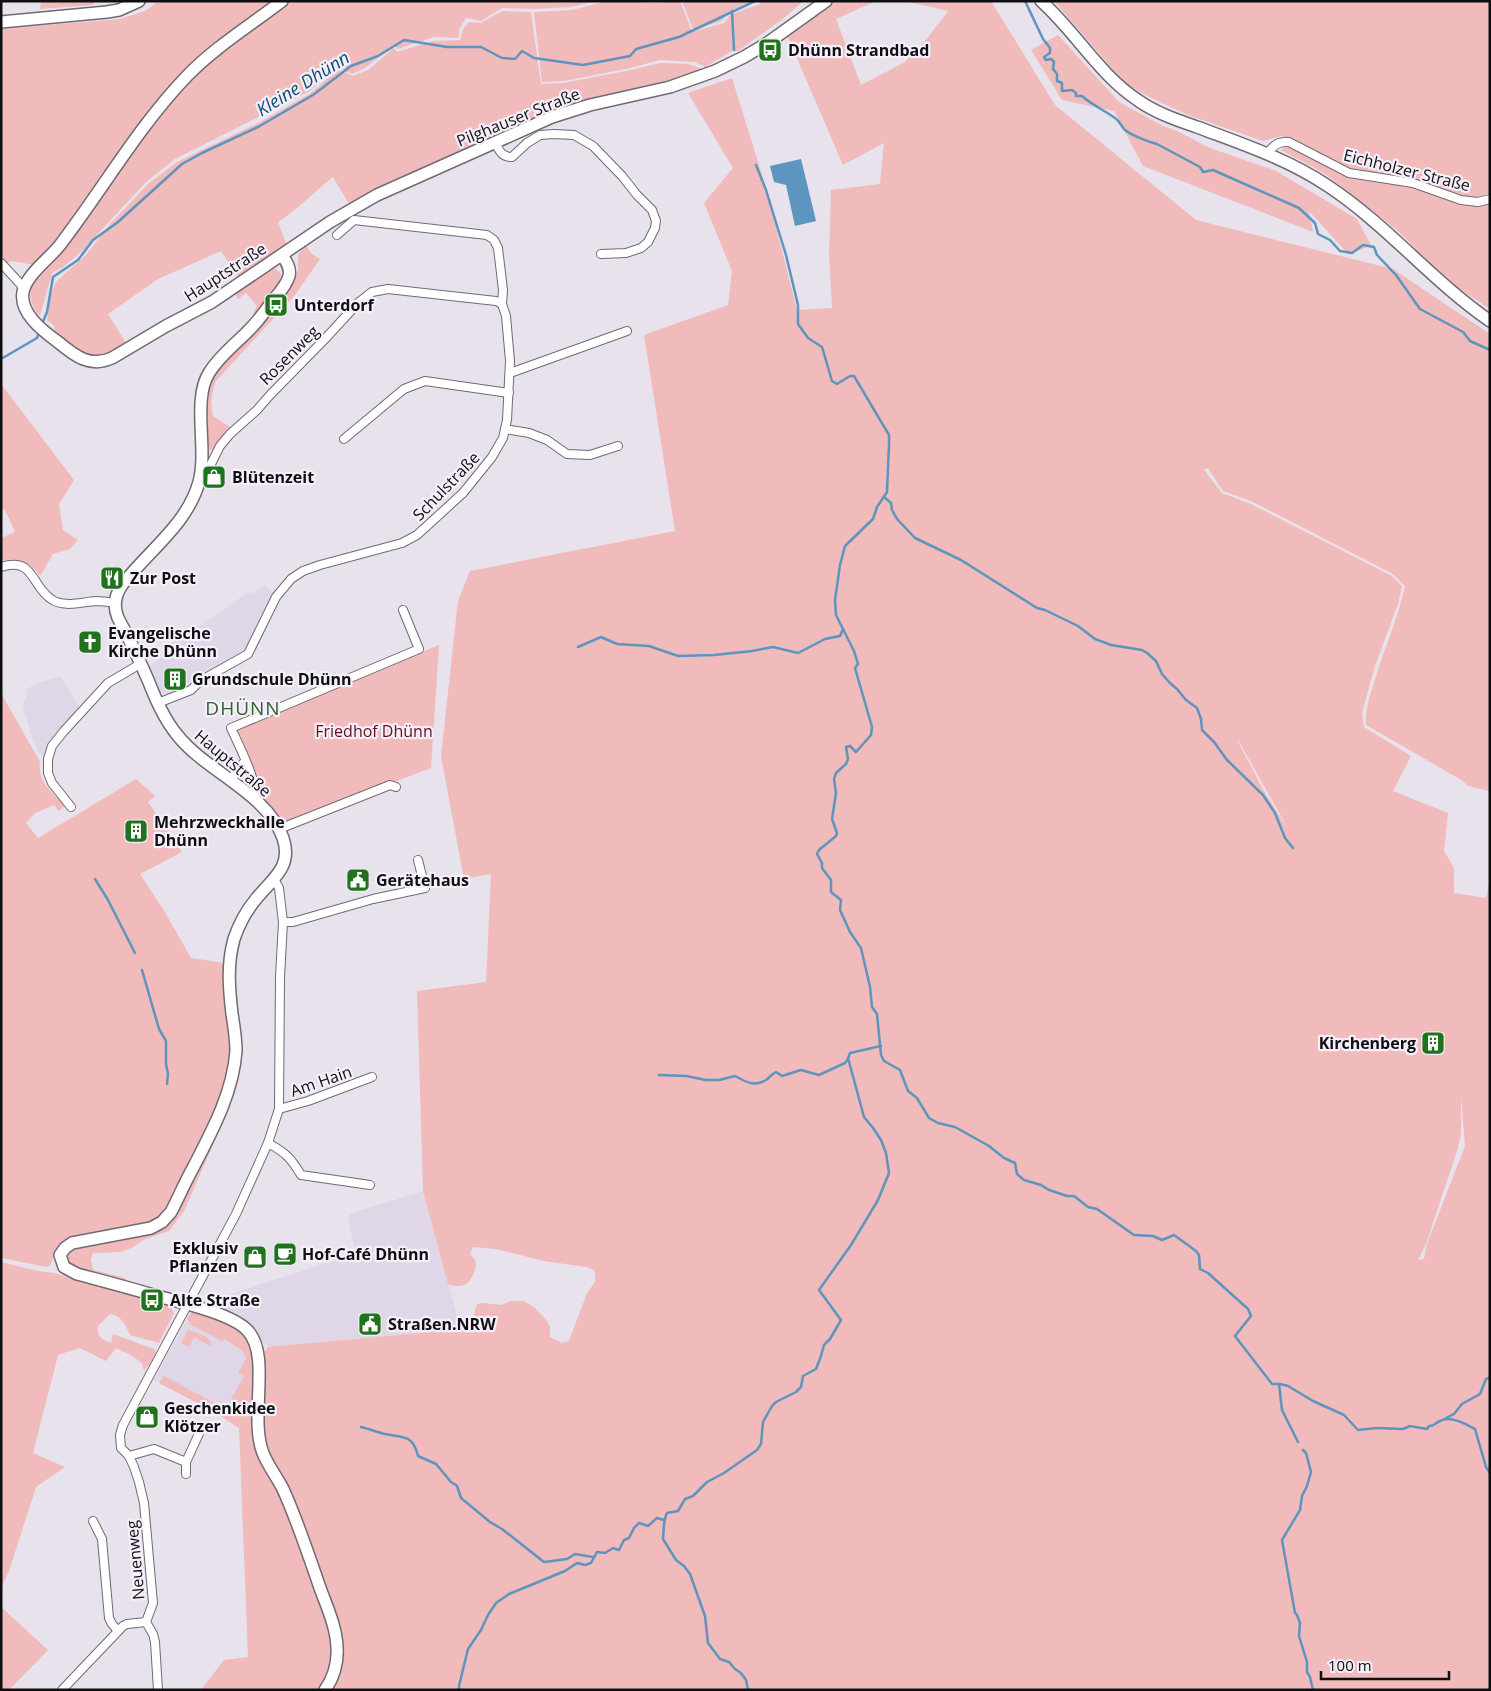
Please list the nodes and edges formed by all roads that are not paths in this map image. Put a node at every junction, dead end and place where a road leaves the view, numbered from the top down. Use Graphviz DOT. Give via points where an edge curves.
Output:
graph roads {
  1 [pos="139,1"];
  2 [pos="282,1"];
  3 [pos="826,1"];
  4 [pos="1041,1"];
  5 [pos="1,22"];
  6 [pos="495,142"];
  7 [pos="1268,153"];
  8 [pos="1490,199"];
  9 [pos="337,235"];
  10 [pos="601,254"];
  11 [pos="282,255"];
  12 [pos="1,263"];
  13 [pos="24,288"];
  14 [pos="502,304"];
  15 [pos="1490,322"];
  16 [pos="627,331"];
  17 [pos="510,373"];
  18 [pos="509,393"];
  19 [pos="505,429"];
  20 [pos="344,439"];
  21 [pos="618,446"];
  22 [pos="202,468"];
  23 [pos="1,567"];
  24 [pos="115,603"];
  25 [pos="403,610"];
  26 [pos="140,664"];
  27 [pos="158,703"];
  28 [pos="245,761"];
  29 [pos="231,779"];
  30 [pos="396,787"];
  31 [pos="254,800"];
  32 [pos="71,808"];
  33 [pos="279,829"];
  34 [pos="418,860"];
  35 [pos="274,879"];
  36 [pos="283,922"];
  37 [pos="372,1078"];
  38 [pos="279,1109"];
  39 [pos="268,1143"];
  40 [pos="370,1186"];
  41 [pos="187,1304"];
  42 [pos="202,1427"];
  43 [pos="129,1456"];
  44 [pos="186,1462"];
  45 [pos="186,1474"];
  46 [pos="93,1521"];
  47 [pos="146,1622"];
  48 [pos="118,1630"];
  49 [pos="62,1690"];
  50 [pos="158,1690"];
  51 [pos="326,1690"];
  1 -- 5 [label="main road" via="107,12"];
  2 -- 13 [label="main road" via="197,67 179,86 59,245 30,276"];
  3 -- 6 [label="main road, Pilghauser Straße" via="760,48 715,71 670,87 568,112"];
  4 -- 7 [label="main road" via="1103,70 1140,102"];
  6 -- 10 [label="street" via="501,154 512,157 540,135 574,135 593,146 622,176 652,210 655,228 641,248 626,253"];
  6 -- 11 [label="main road, Pilghauser Straße" via="356,206"];
  7 -- 8 [label="street, Eichholzer Straße" via="1275,145 1289,142 1349,173 1413,183 1470,202"];
  7 -- 15 [label="main road" via="1341,195"];
  9 -- 14 [label="street, Schulstraße" via="354,220 487,235 498,248"];
  11 -- 13 [label="main road, Hauptstraße" via="212,302 104,362 90,362 82,358 46,333 31,318 24,305"];
  11 -- 22 [label="main road, Hauptstraße" via="289,270 287,282 205,380 201,404"];
  12 -- 13 [label="street"];
  14 -- 17 [label="street, Schulstraße" via="508,334"];
  14 -- 22 [label="street, Rosenweg" via="388,289 368,294 230,434 210,466"];
  16 -- 17 [label="street"];
  17 -- 18 [label="street, Schulstraße"];
  18 -- 19 [label="street, Schulstraße"];
  18 -- 20 [label="street" via="425,381 404,389"];
  19 -- 21 [label="street" via="547,440 568,454 590,455"];
  19 -- 27 [label="street, Schulstraße" via="496,451 483,469 422,532 402,543 320,565 291,579 276,597 248,654 200,681 191,690"];
  22 -- 24 [label="main road, Hauptstraße" via="186,511 122,584"];
  23 -- 24 [label="street" via="13,564 28,569 44,594 58,602"];
  24 -- 26 [label="main road, Hauptstraße" via="118,618"];
  25 -- 28 [label="street" via="419,649 231,728"];
  26 -- 27 [label="main road, Hauptstraße"];
  26 -- 32 [label="street" via="108,683 52,746 48,773"];
  27 -- 29 [label="main road, Hauptstraße" via="188,748"];
  28 -- 29 [label="street"];
  28 -- 31 [label="street" via="256,787"];
  29 -- 31 [label="main road, Hauptstraße"];
  30 -- 33 [label="street" via="390,785"];
  31 -- 33 [label="main road, Hauptstraße"];
  33 -- 35 [label="main road, Hauptstraße" via="286,857"];
  34 -- 36 [label="street" via="425,888"];
  35 -- 36 [label="street" via="279,888"];
  35 -- 41 [label="main road, Hauptstraße" via="248,909 235,936 229,966 236,1040 232,1074 220,1113 171,1212 151,1228 72,1243 60,1255 64,1267 77,1274"];
  36 -- 38 [label="street"];
  37 -- 38 [label="street, Am Hain"];
  38 -- 39 [label="street"];
  39 -- 40 [label="street" via="287,1154 301,1175"];
  39 -- 41 [label="street" via="236,1214"];
  41 -- 43 [label="street, Neuenweg" via="122,1428 120,1448"];
  41 -- 51 [label="main road, Hauptstraße" via="235,1321 249,1331 255,1343 259,1368 257,1427 263,1452 298,1526 335,1635 336,1661"];
  42 -- 44 [label="street"];
  43 -- 44 [label="street" via="154,1448"];
  43 -- 47 [label="street, Neuenweg" via="144,1503 152,1603"];
  44 -- 45 [label="street"];
  46 -- 48 [label="street" via="102,1540 109,1618"];
  47 -- 48 [label="street" via="127,1624"];
  47 -- 50 [label="street, Neuenweg" via="155,1642"];
  48 -- 49 [label="street"];
}
